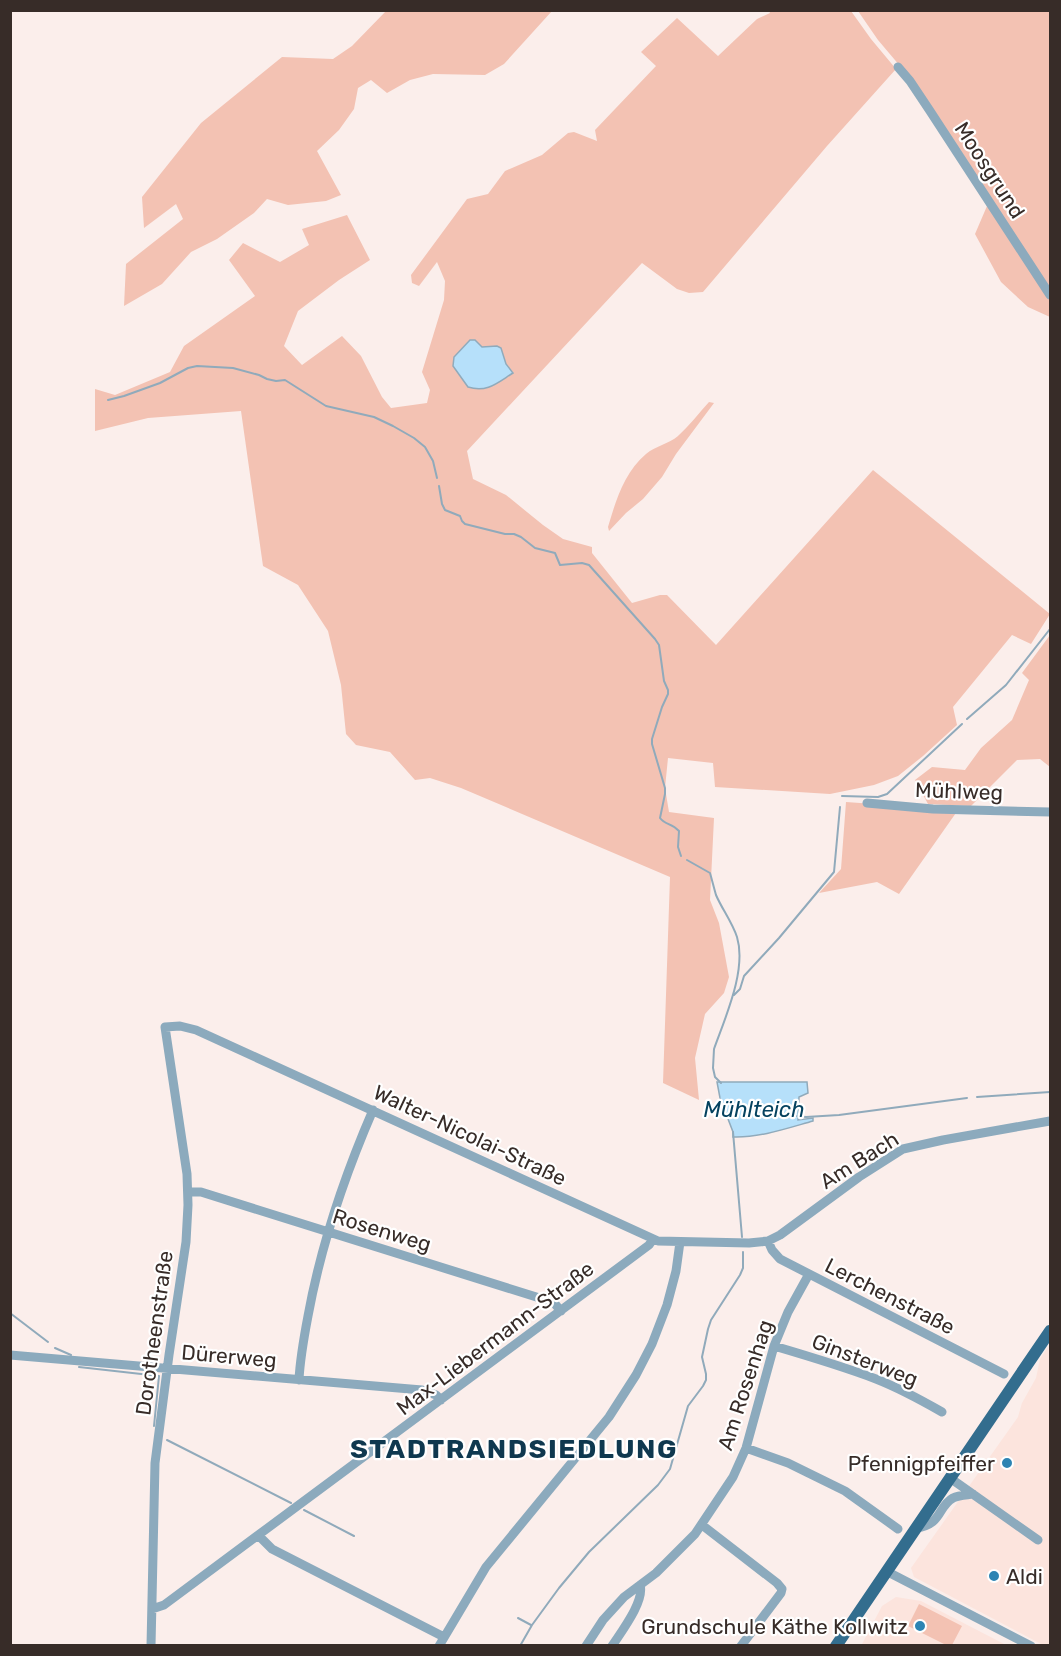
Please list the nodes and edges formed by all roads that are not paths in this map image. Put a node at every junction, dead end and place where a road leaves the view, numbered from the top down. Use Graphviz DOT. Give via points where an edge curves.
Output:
graph roads {
  1 [pos="898,67"];
  2 [pos="1050,295"];
  3 [pos="867,803"];
  4 [pos="1050,812"];
  5 [pos="165,1027"];
  6 [pos="373,1110"];
  7 [pos="1050,1121"];
  8 [pos="188,1192"];
  9 [pos="328,1231"];
  10 [pos="653,1239"];
  11 [pos="768,1240"];
  12 [pos="680,1242"];
  13 [pos="809,1274"];
  14 [pos="561,1311"];
  15 [pos="1050,1331"];
  16 [pos="774,1346"];
  17 [pos="10,1355"];
  18 [pos="167,1369"];
  19 [pos="1004,1374"];
  20 [pos="299,1380"];
  21 [pos="441,1400"];
  22 [pos="942,1412"];
  23 [pos="746,1448"];
  24 [pos="950,1478"];
  25 [pos="973,1494"];
  26 [pos="702,1525"];
  27 [pos="898,1528"];
  28 [pos="916,1528"];
  29 [pos="259,1536"];
  30 [pos="1038,1540"];
  31 [pos="886,1571"];
  32 [pos="640,1585"];
  33 [pos="152,1609"];
  34 [pos="442,1641"];
  35 [pos="151,1646"];
  36 [pos="586,1646"];
  37 [pos="612,1646"];
  38 [pos="741,1646"];
  39 [pos="836,1646"];
  40 [pos="1031,1646"];
  1 -- 2 [label="street, Moosgrund"];
  3 -- 4 [label="street, Mühlweg"];
  5 -- 6 [label="street, Walter-Nicolai-Straße" via="196,1030"];
  5 -- 8 [label="street, Dorotheenstraße"];
  6 -- 9 [label="street"];
  6 -- 10 [label="street, Walter-Nicolai-Straße"];
  7 -- 11 [label="street, Am Bach" via="903,1149"];
  8 -- 9 [label="street, Rosenweg" via="201,1192"];
  8 -- 18 [label="street, Dorotheenstraße" via="186,1242"];
  9 -- 14 [label="street, Rosenweg" via="546,1300"];
  9 -- 20 [label="street" via="313,1285"];
  10 -- 12 [label="street, Walter-Nicolai-Straße"];
  10 -- 14 [label="street, Max-Liebermann-Straße"];
  11 -- 12 [label="street, Walter-Nicolai-Straße"];
  11 -- 13 [label="street, Lerchenstraße" via="780,1259"];
  12 -- 34 [label="street" via="667,1305 636,1375 599,1429 486,1567"];
  13 -- 16 [label="street, Am Rosenhag"];
  13 -- 19 [label="street, Lerchenstraße"];
  14 -- 21 [label="street, Max-Liebermann-Straße"];
  15 -- 24 [label="main road"];
  16 -- 22 [label="street, Ginsterweg" via="877,1379"];
  16 -- 23 [label="street, Am Rosenhag"];
  17 -- 18 [label="street, Dürerweg"];
  18 -- 20 [label="street, Dürerweg"];
  18 -- 33 [label="street, Dorotheenstraße" via="155,1463"];
  20 -- 21 [label="street, Dürerweg" via="422,1390"];
  21 -- 29 [label="street, Max-Liebermann-Straße"];
  23 -- 26 [label="street, Am Rosenhag" via="733,1477"];
  23 -- 27 [label="street" via="845,1491"];
  24 -- 25 [label="street"];
  24 -- 28 [label="main road"];
  25 -- 28 [label="street" via="954,1497 936,1519"];
  25 -- 30 [label="street"];
  26 -- 32 [label="street, Am Rosenhag"];
  26 -- 38 [label="street" via="782,1589"];
  28 -- 31 [label="main road"];
  29 -- 33 [label="street, Max-Liebermann-Straße" via="164,1605"];
  29 -- 34 [label="street" via="273,1549"];
  31 -- 39 [label="main road"];
  31 -- 40 [label="street"];
  32 -- 36 [label="street, Am Rosenhag" via="617,1604"];
  32 -- 37 [label="street" via="636,1605"];
  33 -- 35 [label="street, Dorotheenstraße"];
}
